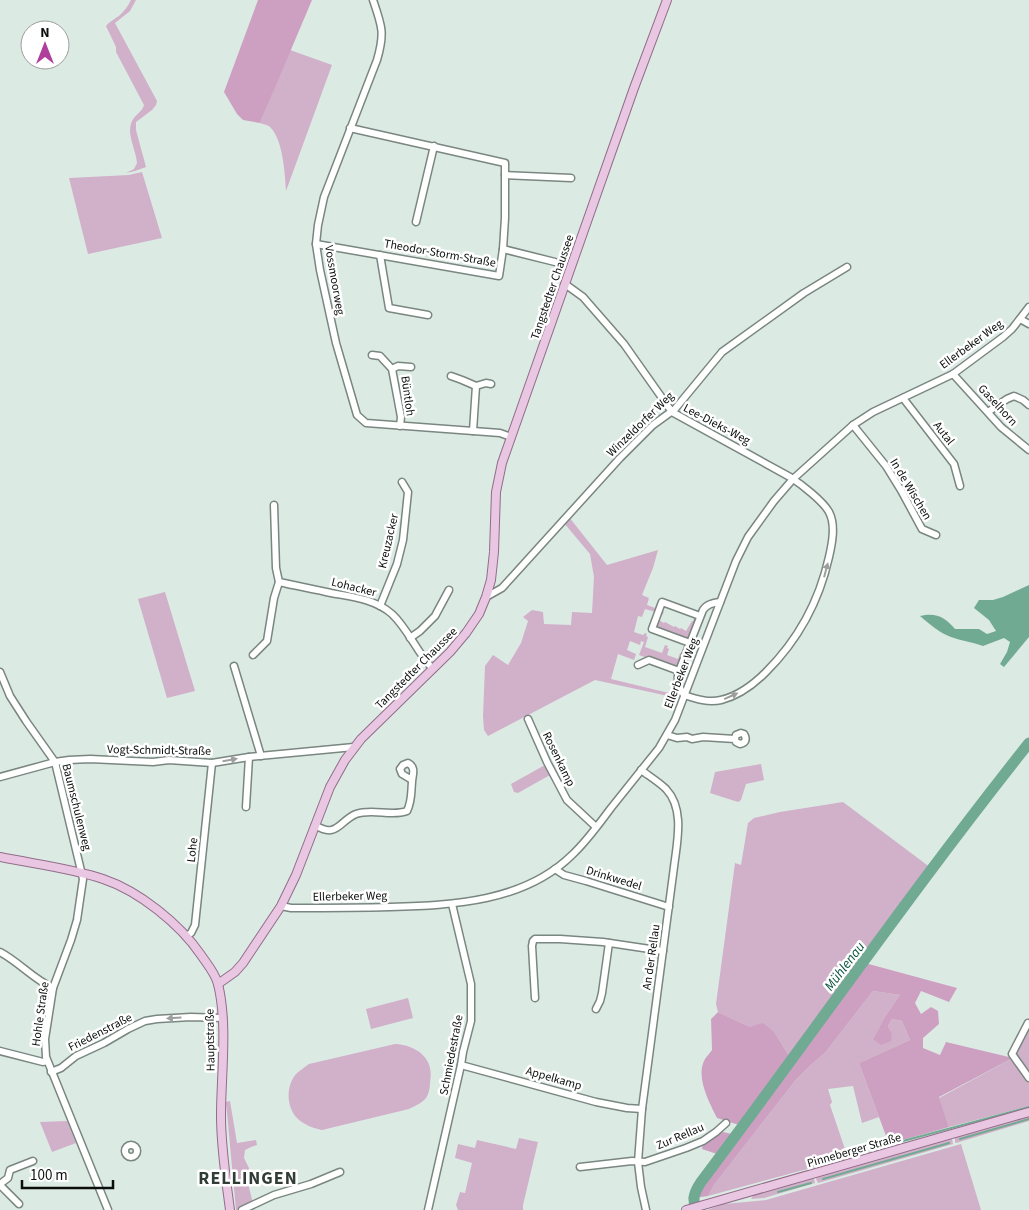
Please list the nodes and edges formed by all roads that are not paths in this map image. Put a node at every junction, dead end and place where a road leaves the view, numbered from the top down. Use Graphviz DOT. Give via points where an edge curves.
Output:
graph roads {
  1 [pos="373,0"];
  2 [pos="667,0"];
  3 [pos="350,128"];
  4 [pos="434,146"];
  5 [pos="505,175"];
  6 [pos="571,178"];
  7 [pos="416,222"];
  8 [pos="316,244"];
  9 [pos="503,249"];
  10 [pos="380,255"];
  11 [pos="555,262"];
  12 [pos="847,267"];
  13 [pos="565,284"];
  14 [pos="1029,306"];
  15 [pos="428,315"];
  16 [pos="1020,319"];
  17 [pos="1029,324"];
  18 [pos="372,355"];
  19 [pos="411,367"];
  20 [pos="392,368"];
  21 [pos="953,374"];
  22 [pos="451,376"];
  23 [pos="491,384"];
  24 [pos="476,386"];
  25 [pos="903,398"];
  26 [pos="1029,405"];
  27 [pos="672,412"];
  28 [pos="988,412"];
  29 [pos="853,425"];
  30 [pos="400,426"];
  31 [pos="473,431"];
  32 [pos="511,437"];
  33 [pos="1029,450"];
  34 [pos="793,479"];
  35 [pos="402,482"];
  36 [pos="960,486"];
  37 [pos="274,506"];
  38 [pos="936,534"];
  39 [pos="279,582"];
  40 [pos="449,590"];
  41 [pos="486,597"];
  42 [pos="720,602"];
  43 [pos="380,606"];
  44 [pos="700,616"];
  45 [pos="410,638"];
  46 [pos="690,643"];
  47 [pos="253,655"];
  48 [pos="638,665"];
  49 [pos="234,666"];
  50 [pos="433,669"];
  51 [pos="679,671"];
  52 [pos="0,672"];
  53 [pos="684,696"];
  54 [pos="528,719"];
  55 [pos="667,734"];
  56 [pos="735,739"];
  57 [pos="354,747"];
  58 [pos="261,756"];
  59 [pos="249,757"];
  60 [pos="55,762"];
  61 [pos="212,763"];
  62 [pos="641,770"];
  63 [pos="0,777"];
  64 [pos="412,780"];
  65 [pos="246,808"];
  66 [pos="315,825"];
  67 [pos="596,827"];
  68 [pos="0,857"];
  69 [pos="555,869"];
  70 [pos="82,873"];
  71 [pos="452,904"];
  72 [pos="281,906"];
  73 [pos="669,907"];
  74 [pos="186,936"];
  75 [pos="609,943"];
  76 [pos="663,951"];
  77 [pos="0,952"];
  78 [pos="218,984"];
  79 [pos="52,988"];
  80 [pos="534,998"];
  81 [pos="596,1009"];
  82 [pos="223,1018"];
  83 [pos="1028,1023"];
  84 [pos="0,1051"];
  85 [pos="47,1061"];
  86 [pos="461,1065"];
  87 [pos="51,1072"];
  88 [pos="1029,1078"];
  89 [pos="642,1109"];
  90 [pos="1029,1112"];
  91 [pos="726,1123"];
  92 [pos="33,1161"];
  93 [pos="638,1162"];
  94 [pos="580,1166"];
  95 [pos="340,1172"];
  96 [pos="0,1185"];
  97 [pos="19,1204"];
  98 [pos="108,1210"];
  99 [pos="230,1210"];
  100 [pos="242,1210"];
  101 [pos="428,1210"];
  102 [pos="646,1210"];
  103 [pos="687,1210"];
  1 -- 3 [label="street, Vossmoorweg" via="381,24 382,42"];
  2 -- 13 [label="main road, Tangstedter Chaussee"];
  3 -- 4 [label="street"];
  3 -- 8 [label="street, Vossmoorweg" via="324,197"];
  4 -- 5 [label="street" via="505,163"];
  4 -- 7 [label="street"];
  5 -- 6 [label="street"];
  5 -- 9 [label="street, Theodor-Storm-Straße"];
  8 -- 10 [label="street, Theodor-Storm-Straße"];
  8 -- 30 [label="street, Vossmoorweg" via="336,343 357,415 366,423"];
  9 -- 10 [label="street, Theodor-Storm-Straße" via="499,276"];
  9 -- 11 [label="street"];
  10 -- 15 [label="street" via="389,308"];
  12 -- 27 [label="street, Winzeldorfer Weg" via="804,293 722,352"];
  13 -- 27 [label="street, Lee-Dieks-Weg" via="583,297 624,344"];
  13 -- 32 [label="main road, Tangstedter Chaussee"];
  14 -- 16 [label="street, Ellerbeker Weg"];
  16 -- 17 [label="street"];
  16 -- 21 [label="street, Ellerbeker Weg" via="1003,338"];
  18 -- 20 [label="street, Büntloh" via="380,356"];
  19 -- 20 [label="street, Büntloh"];
  20 -- 30 [label="street, Büntloh"];
  21 -- 25 [label="street, Ellerbeker Weg"];
  21 -- 28 [label="street, Gaselhorn"];
  22 -- 24 [label="street"];
  23 -- 24 [label="street"];
  24 -- 31 [label="street"];
  25 -- 29 [label="street, Ellerbeker Weg"];
  25 -- 36 [label="street, Autal" via="954,464"];
  26 -- 28 [label="street" via="1014,396"];
  27 -- 34 [label="street, Lee-Dieks-Weg"];
  27 -- 41 [label="street, Winzeldorfer Weg" via="653,424 620,458 502,588"];
  28 -- 33 [label="street, Gaselhorn" via="1000,427"];
  29 -- 34 [label="street, Ellerbeker Weg"];
  29 -- 38 [label="street, In de Wischen" via="886,466 922,529"];
  30 -- 31 [label="street, Vossmoorweg"];
  31 -- 32 [label="street, Vossmoorweg"];
  32 -- 41 [label="main road, Tangstedter Chaussee" via="496,492 493,566"];
  34 -- 42 [label="street, Ellerbeker Weg" via="748,537"];
  53 -- 34 [label="street, Lee-Dieks-Weg, one-way" via="714,701 741,692 776,662 806,619 827,569 832,522 829,512 820,502"];
  35 -- 43 [label="street, Kreuzacker" via="408,492 403,540"];
  37 -- 39 [label="street"];
  39 -- 43 [label="street, Lohacker" via="358,598"];
  39 -- 47 [label="street" via="267,641"];
  40 -- 45 [label="street" via="435,616"];
  41 -- 50 [label="main road, Tangstedter Chaussee" via="466,634"];
  42 -- 44 [label="street" via="706,606"];
  42 -- 53 [label="street, Ellerbeker Weg"];
  43 -- 45 [label="street, Lohacker" via="401,623"];
  44 -- 46 [label="street"];
  44 -- 46 [label="street" via="662,602 652,628"];
  45 -- 50 [label="street, Lohacker"];
  46 -- 51 [label="street"];
  48 -- 51 [label="street" via="649,660"];
  49 -- 58 [label="street"];
  50 -- 57 [label="main road, Tangstedter Chaussee"];
  51 -- 53 [label="street" via="679,686"];
  52 -- 60 [label="street, Baumschulenweg" via="10,696"];
  53 -- 55 [label="street, Ellerbeker Weg"];
  54 -- 67 [label="street, Rosenkamp" via="567,800"];
  55 -- 56 [label="street" via="677,738"];
  55 -- 62 [label="street, Ellerbeker Weg"];
  57 -- 58 [label="street, Vogt-Schmidt-Straße"];
  57 -- 66 [label="main road, Tangstedter Chaussee" via="336,774"];
  58 -- 59 [label="street, Vogt-Schmidt-Straße"];
  61 -- 59 [label="street, Vogt-Schmidt-Straße, one-way"];
  59 -- 65 [label="street"];
  60 -- 61 [label="street, Vogt-Schmidt-Straße" via="90,759"];
  60 -- 63 [label="street, Vogt-Schmidt-Straße"];
  60 -- 70 [label="street, Baumschulenweg"];
  61 -- 74 [label="street, Lohe" via="195,925"];
  62 -- 67 [label="street, Ellerbeker Weg"];
  62 -- 73 [label="street, An der Rellau" via="670,794 678,814 678,840"];
  64 -- 66 [label="street" via="410,805 401,814 357,814 331,830"];
  66 -- 72 [label="main road, Tangstedter Chaussee"];
  67 -- 69 [label="street, Ellerbeker Weg"];
  68 -- 70 [label="main road, Hauptstraße"];
  69 -- 71 [label="street, Ellerbeker Weg" via="510,892"];
  69 -- 73 [label="street, Drinkwedel" via="564,875"];
  70 -- 74 [label="main road, Hauptstraße" via="134,894"];
  70 -- 79 [label="street, Hohle Straße" via="77,920"];
  71 -- 72 [label="street, Ellerbeker Weg" via="331,908"];
  71 -- 86 [label="street, Schmiedestraße" via="471,984 471,1021"];
  72 -- 78 [label="main road, Tangstedter Chaussee" via="235,972"];
  73 -- 76 [label="street, An der Rellau"];
  74 -- 78 [label="main road, Hauptstraße"];
  75 -- 76 [label="street"];
  75 -- 80 [label="street" via="535,939 532,946"];
  75 -- 81 [label="street" via="602,993"];
  76 -- 89 [label="street, An der Rellau"];
  77 -- 79 [label="street"];
  78 -- 82 [label="main road, Hauptstraße"];
  79 -- 85 [label="street, Hohle Straße" via="45,1039"];
  82 -- 87 [label="street, Friedenstraße, one-way" via="191,1017 145,1022"];
  82 -- 99 [label="main road, Hauptstraße" via="221,1136"];
  83 -- 88 [label="street" via="1012,1054"];
  84 -- 85 [label="street"];
  85 -- 87 [label="street, Hohle Straße"];
  86 -- 89 [label="street, Appelkamp" via="596,1102"];
  86 -- 101 [label="street, Schmiedestraße"];
  87 -- 98 [label="street, Hohle Straße"];
  89 -- 93 [label="street, An der Rellau"];
  90 -- 103 [label="main road, Pinneberger Straße"];
  91 -- 93 [label="street, Zur Rellau" via="703,1141"];
  92 -- 96 [label="street" via="10,1170 8,1178"];
  93 -- 94 [label="street"];
  93 -- 102 [label="street, An der Rellau"];
  95 -- 100 [label="street"];
  96 -- 97 [label="street"];
}
